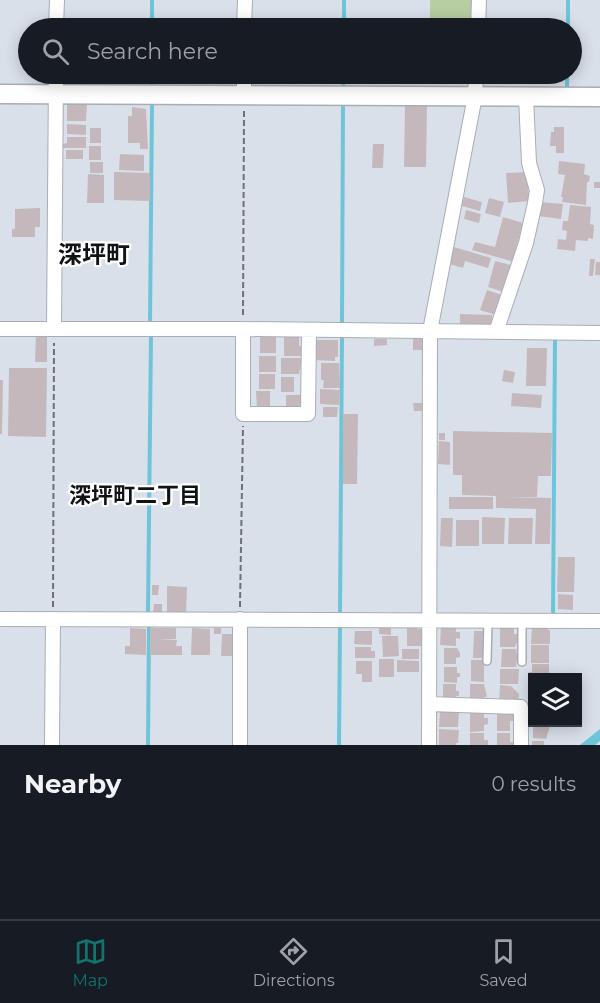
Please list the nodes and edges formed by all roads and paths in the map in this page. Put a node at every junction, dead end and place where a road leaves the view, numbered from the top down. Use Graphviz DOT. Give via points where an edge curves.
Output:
graph roads {
  1 [pos="57,0"];
  2 [pos="245,0"];
  3 [pos="479,0"];
  4 [pos="56,18"];
  5 [pos="244,18"];
  6 [pos="478,18"];
  7 [pos="56,84"];
  8 [pos="244,84"];
  9 [pos="476,84"];
  10 [pos="0,94"];
  11 [pos="56,94"];
  12 [pos="244,96"];
  13 [pos="475,96"];
  14 [pos="526,97"];
  15 [pos="600,98"];
  16 [pos="0,328"];
  17 [pos="54,328"];
  18 [pos="243,329"];
  19 [pos="309,330"];
  20 [pos="430,331"];
  21 [pos="496,332"];
  22 [pos="600,333"];
  23 [pos="243,414"];
  24 [pos="0,619"];
  25 [pos="53,619"];
  26 [pos="240,620"];
  27 [pos="430,620"];
  28 [pos="488,620"];
  29 [pos="522,620"];
  30 [pos="600,621"];
  31 [pos="487,662"];
  32 [pos="522,662"];
  33 [pos="429,704"];
  34 [pos="52,745"];
  35 [pos="240,745"];
  36 [pos="429,745"];
  37 [pos="521,745"];
  1 -- 4 [label="street"];
  2 -- 5 [label="street"];
  3 -- 6 [label="street"];
  7 -- 11 [label="street"];
  8 -- 12 [label="street"];
  9 -- 13 [label="street"];
  10 -- 11 [label="street"];
  11 -- 12 [label="street"];
  11 -- 17 [label="street"];
  12 -- 13 [label="street"];
  12 -- 18 [label="path"];
  13 -- 14 [label="street"];
  13 -- 20 [label="street"];
  14 -- 15 [label="street"];
  14 -- 21 [label="street" via="529,163 537,190 526,243"];
  16 -- 17 [label="street"];
  17 -- 18 [label="street"];
  17 -- 25 [label="path"];
  18 -- 19 [label="street"];
  18 -- 23 [label="street"];
  19 -- 20 [label="street"];
  19 -- 23 [label="street" via="308,414"];
  20 -- 21 [label="street"];
  20 -- 27 [label="street"];
  21 -- 22 [label="street"];
  23 -- 26 [label="path"];
  24 -- 25 [label="street"];
  25 -- 26 [label="street"];
  25 -- 34 [label="street"];
  26 -- 27 [label="street"];
  26 -- 35 [label="street"];
  27 -- 28 [label="street"];
  27 -- 33 [label="street"];
  28 -- 29 [label="street"];
  28 -- 31 [label="lane"];
  29 -- 30 [label="street"];
  29 -- 32 [label="lane"];
  33 -- 36 [label="street"];
  33 -- 37 [label="street" via="521,707"];
}
